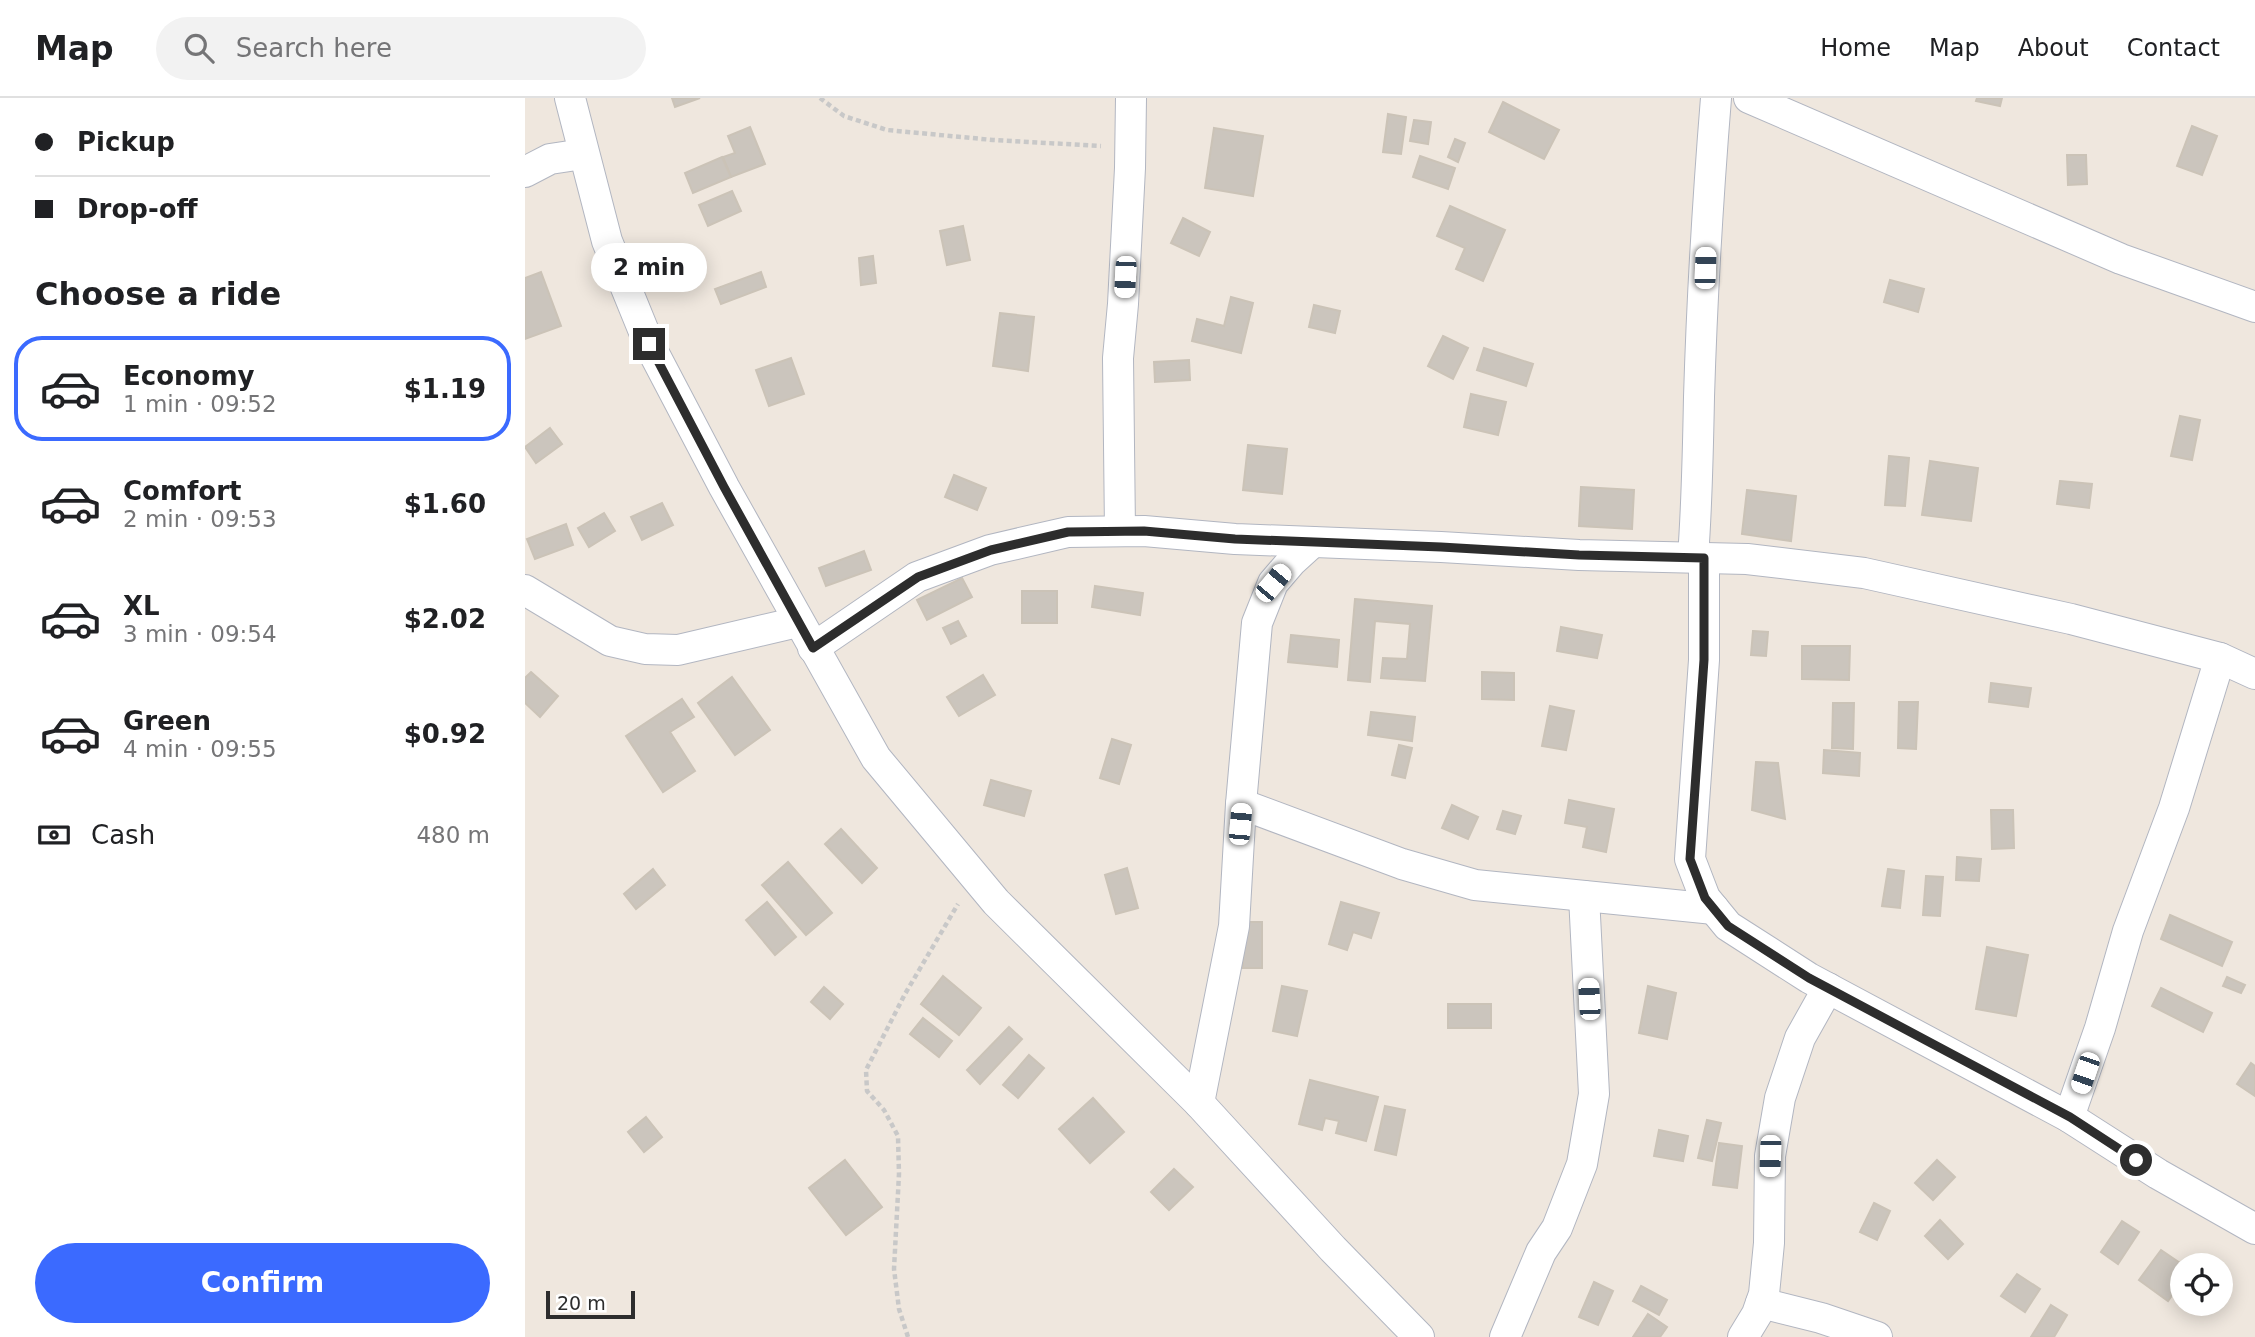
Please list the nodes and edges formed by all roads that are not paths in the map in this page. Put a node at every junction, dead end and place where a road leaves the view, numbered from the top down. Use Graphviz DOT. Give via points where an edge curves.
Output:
graph roads {
  1 [pos="570,98"];
  2 [pos="1131,98"];
  3 [pos="1716,98"];
  4 [pos="1749,98"];
  5 [pos="583,154"];
  6 [pos="525,172"];
  7 [pos="2255,307"];
  8 [pos="1120,531"];
  9 [pos="1313,542"];
  10 [pos="1698,558"];
  11 [pos="525,590"];
  12 [pos="798,622"];
  13 [pos="813,648"];
  14 [pos="2220,659"];
  15 [pos="2255,674"];
  16 [pos="1241,804"];
  17 [pos="1584,896"];
  18 [pos="1714,909"];
  19 [pos="1828,988"];
  20 [pos="1199,1103"];
  21 [pos="2070,1117"];
  22 [pos="2255,1229"];
  23 [pos="1761,1303"];
  24 [pos="1419,1337"];
  25 [pos="1505,1337"];
  26 [pos="1743,1337"];
  27 [pos="1877,1337"];
  1 -- 5 [label="street"];
  2 -- 8 [label="street" via="1118,358"];
  3 -- 10 [label="street" via="1699,397"];
  4 -- 7 [label="street" via="2121,259"];
  5 -- 6 [label="street" via="550,159"];
  5 -- 12 [label="street" via="607,241 649,344"];
  8 -- 9 [label="street"];
  8 -- 13 [label="street" via="1068,532 991,550 918,577"];
  9 -- 10 [label="street"];
  9 -- 16 [label="street" via="1273,583 1258,623"];
  10 -- 14 [label="street" via="1864,573 2071,619"];
  10 -- 18 [label="street" via="1704,660 1690,859"];
  11 -- 12 [label="street" via="610,641 645,649 678,650"];
  12 -- 13 [label="street"];
  13 -- 20 [label="street" via="876,758 996,902"];
  14 -- 15 [label="street"];
  14 -- 21 [label="street"];
  16 -- 17 [label="street" via="1402,864 1475,885"];
  16 -- 20 [label="street" via="1234,926"];
  17 -- 18 [label="street"];
  17 -- 25 [label="street" via="1594,1094 1583,1164"];
  18 -- 19 [label="street" via="1728,926"];
  19 -- 21 [label="street"];
  19 -- 23 [label="street" via="1800,1038 1780,1098 1770,1156 1769,1242"];
  20 -- 24 [label="street"];
  21 -- 22 [label="street"];
  23 -- 26 [label="street"];
  23 -- 27 [label="street"];
}
